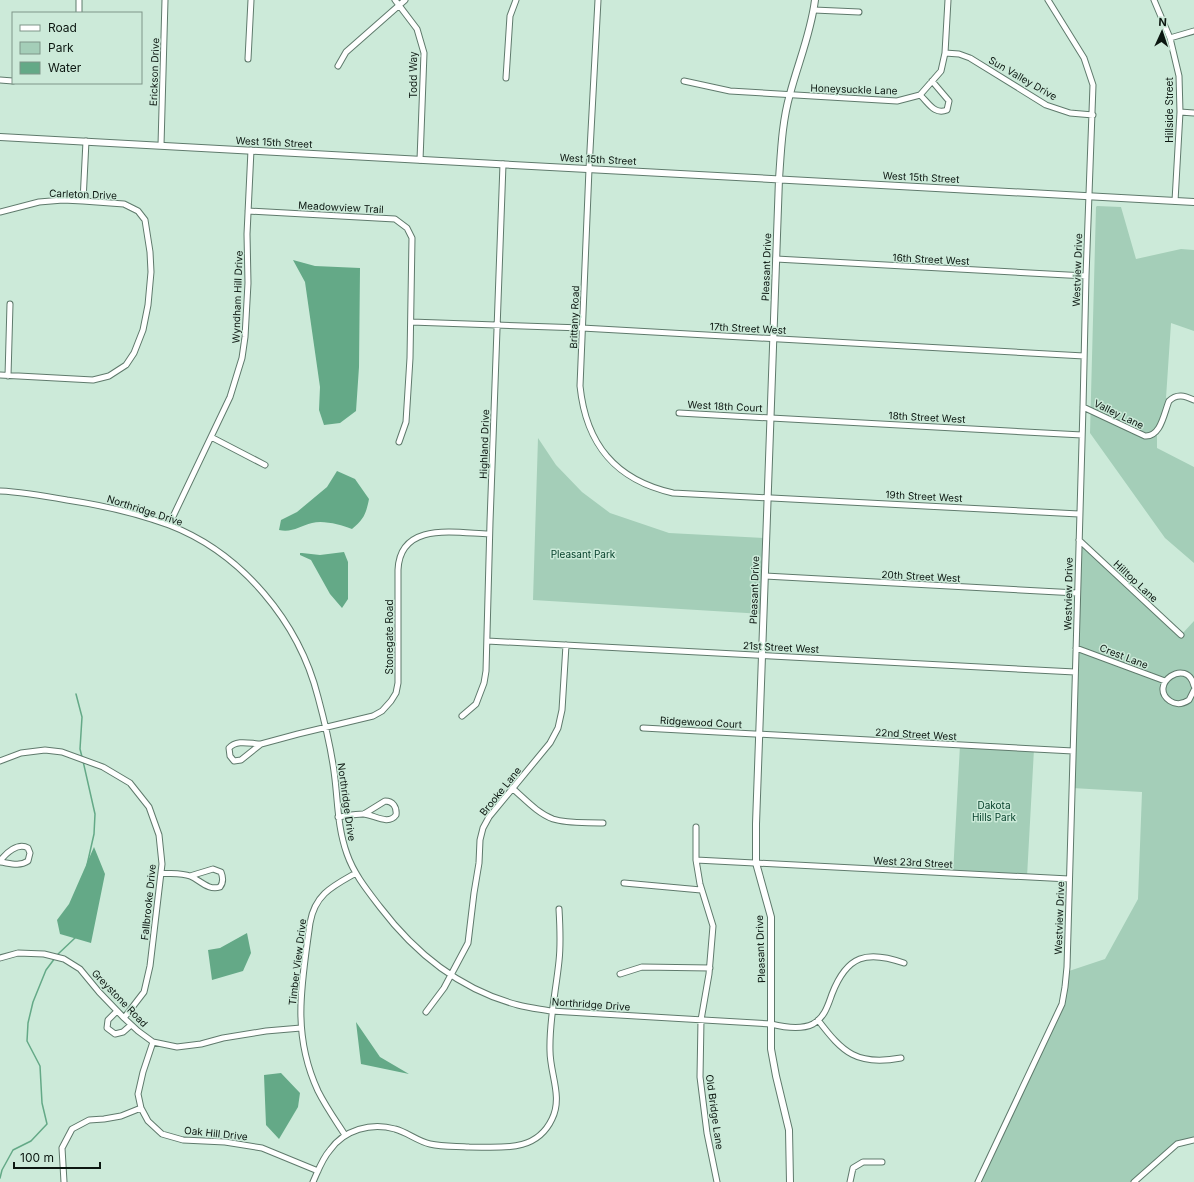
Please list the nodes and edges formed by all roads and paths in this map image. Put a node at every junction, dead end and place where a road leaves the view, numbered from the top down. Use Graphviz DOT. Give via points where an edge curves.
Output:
graph roads {
  1 [pos="79,0"];
  2 [pos="165,0"];
  3 [pos="251,0"];
  4 [pos="395,0"];
  5 [pos="405,0"];
  6 [pos="516,0"];
  7 [pos="598,0"];
  8 [pos="815,0"];
  9 [pos="948,0"];
  10 [pos="1048,0"];
  11 [pos="1154,0"];
  12 [pos="399,5"];
  13 [pos="814,10"];
  14 [pos="79,12"];
  15 [pos="858,12"];
  16 [pos="1194,31"];
  17 [pos="1170,38"];
  18 [pos="945,52"];
  19 [pos="248,59"];
  20 [pos="338,66"];
  21 [pos="506,78"];
  22 [pos="0,80"];
  23 [pos="12,81"];
  24 [pos="684,81"];
  25 [pos="932,81"];
  26 [pos="790,95"];
  27 [pos="920,95"];
  28 [pos="1180,112"];
  29 [pos="1194,113"];
  30 [pos="1093,115"];
  31 [pos="0,136"];
  32 [pos="86,141"];
  33 [pos="161,145"];
  34 [pos="251,150"];
  35 [pos="420,160"];
  36 [pos="503,164"];
  37 [pos="589,169"];
  38 [pos="779,179"];
  39 [pos="1088,197"];
  40 [pos="83,201"];
  41 [pos="1175,201"];
  42 [pos="1194,202"];
  43 [pos="248,211"];
  44 [pos="0,212"];
  45 [pos="776,259"];
  46 [pos="1086,276"];
  47 [pos="10,304"];
  48 [pos="411,322"];
  49 [pos="498,326"];
  50 [pos="582,328"];
  51 [pos="773,338"];
  52 [pos="1084,356"];
  53 [pos="0,375"];
  54 [pos="8,376"];
  55 [pos="1194,400"];
  56 [pos="1083,407"];
  57 [pos="679,413"];
  58 [pos="770,418"];
  59 [pos="1082,435"];
  60 [pos="211,437"];
  61 [pos="399,442"];
  62 [pos="265,465"];
  63 [pos="0,491"];
  64 [pos="768,497"];
  65 [pos="1079,514"];
  66 [pos="169,525"];
  67 [pos="489,534"];
  68 [pos="1079,540"];
  69 [pos="765,576"];
  70 [pos="1077,593"];
  71 [pos="1180,635"];
  72 [pos="487,641"];
  73 [pos="566,645"];
  74 [pos="1076,648"];
  75 [pos="762,655"];
  76 [pos="1075,672"];
  77 [pos="1165,682"];
  78 [pos="1194,686"];
  79 [pos="1194,690"];
  80 [pos="462,716"];
  81 [pos="325,727"];
  82 [pos="643,728"];
  83 [pos="759,734"];
  84 [pos="262,744"];
  85 [pos="1073,752"];
  86 [pos="0,761"];
  87 [pos="512,788"];
  88 [pos="364,814"];
  89 [pos="338,817"];
  90 [pos="604,823"];
  91 [pos="696,827"];
  92 [pos="696,860"];
  93 [pos="0,861"];
  94 [pos="756,863"];
  95 [pos="161,873"];
  96 [pos="356,873"];
  97 [pos="190,876"];
  98 [pos="1069,879"];
  99 [pos="624,883"];
  100 [pos="701,890"];
  101 [pos="559,909"];
  102 [pos="0,958"];
  103 [pos="904,963"];
  104 [pos="710,968"];
  105 [pos="620,974"];
  106 [pos="451,976"];
  107 [pos="117,1011"];
  108 [pos="551,1011"];
  109 [pos="426,1012"];
  110 [pos="124,1018"];
  111 [pos="701,1020"];
  112 [pos="818,1020"];
  113 [pos="771,1024"];
  114 [pos="131,1025"];
  115 [pos="301,1028"];
  116 [pos="154,1042"];
  117 [pos="901,1058"];
  118 [pos="141,1108"];
  119 [pos="345,1136"];
  120 [pos="1194,1140"];
  121 [pos="882,1162"];
  122 [pos="318,1171"];
  123 [pos="64,1182"];
  124 [pos="313,1182"];
  125 [pos="716,1182"];
  126 [pos="790,1182"];
  127 [pos="850,1182"];
  128 [pos="978,1182"];
  129 [pos="1134,1182"];
  1 -- 14 [label="street"];
  2 -- 33 [label="street, Erickson Drive"];
  3 -- 19 [label="street"];
  4 -- 12 [label="street, Todd Way"];
  5 -- 12 [label="street"];
  6 -- 21 [label="street" via="510,16"];
  7 -- 37 [label="street, Brittany Road"];
  8 -- 13 [label="street, Pleasant Drive"];
  9 -- 18 [label="street"];
  10 -- 30 [label="street, Westview Drive" via="1084,58 1094,85"];
  11 -- 17 [label="street, Hillside Street"];
  12 -- 20 [label="street" via="346,52"];
  12 -- 35 [label="street, Todd Way" via="417,29 424,53"];
  13 -- 15 [label="street"];
  13 -- 26 [label="street, Pleasant Drive"];
  16 -- 17 [label="street"];
  17 -- 28 [label="street, Hillside Street" via="1179,76"];
  18 -- 25 [label="street" via="941,71"];
  18 -- 30 [label="street, Sun Valley Drive" via="970,58 1046,105 1070,113"];
  22 -- 23 [label="street"];
  24 -- 26 [label="street, Honeysuckle Lane" via="730,91"];
  25 -- 27 [label="street"];
  25 -- 27 [label="street" via="949,101 947,110 935,110"];
  26 -- 27 [label="street, Honeysuckle Lane" via="897,101"];
  26 -- 38 [label="street, Pleasant Drive" via="782,133"];
  28 -- 29 [label="street"];
  28 -- 41 [label="street, Hillside Street"];
  30 -- 39 [label="street, Westview Drive"];
  31 -- 32 [label="street, West 15th Street"];
  32 -- 33 [label="street, West 15th Street"];
  32 -- 40 [label="street"];
  33 -- 34 [label="street, West 15th Street"];
  34 -- 35 [label="street, West 15th Street"];
  34 -- 43 [label="street, Wyndham Hill Drive"];
  35 -- 36 [label="street, West 15th Street"];
  36 -- 37 [label="street, West 15th Street"];
  36 -- 49 [label="street, Highland Drive"];
  37 -- 38 [label="street, West 15th Street"];
  37 -- 50 [label="street, Brittany Road"];
  38 -- 39 [label="street, West 15th Street"];
  38 -- 45 [label="street, Pleasant Drive"];
  39 -- 41 [label="street, West 15th Street"];
  39 -- 46 [label="street, Westview Drive"];
  40 -- 44 [label="street, Carleton Drive" via="52,200"];
  40 -- 54 [label="street, Carleton Drive" via="124,204 138,211 145,220 151,278 147,314 138,345 126,365 105,378 88,380"];
  41 -- 42 [label="street, West 15th Street"];
  43 -- 48 [label="street, Meadowview Trail" via="395,219 407,228 412,238"];
  43 -- 60 [label="street, Wyndham Hill Drive" via="248,283 244,347 234,387"];
  45 -- 46 [label="street, 16th Street West"];
  45 -- 51 [label="street, Pleasant Drive"];
  46 -- 52 [label="street, Westview Drive"];
  47 -- 54 [label="street"];
  48 -- 49 [label="street, 17th Street West"];
  48 -- 61 [label="street, Meadowview Trail" via="406,422"];
  49 -- 50 [label="street, 17th Street West"];
  49 -- 67 [label="street, Highland Drive"];
  50 -- 51 [label="street, 17th Street West"];
  50 -- 64 [label="street, Brittany Road" via="580,386 586,420 601,448 620,469 650,486 673,492"];
  51 -- 52 [label="street, 17th Street West"];
  51 -- 58 [label="street, Pleasant Drive"];
  52 -- 56 [label="street, Westview Drive"];
  53 -- 54 [label="street, Carleton Drive"];
  55 -- 56 [label="street, Valley Lane" via="1184,396 1173,397 1157,431 1150,436"];
  56 -- 59 [label="street, Westview Drive"];
  57 -- 58 [label="street, West 18th Court"];
  58 -- 59 [label="street, 18th Street West"];
  58 -- 64 [label="street, Pleasant Drive"];
  59 -- 65 [label="street, Westview Drive"];
  60 -- 62 [label="street"];
  60 -- 66 [label="street, Wyndham Hill Drive"];
  63 -- 66 [label="street, Northridge Drive" via="104,506"];
  64 -- 65 [label="street, 19th Street West"];
  64 -- 69 [label="street, Pleasant Drive"];
  65 -- 68 [label="street, Westview Drive"];
  66 -- 81 [label="street, Northridge Drive" via="205,543 226,559 254,582 277,610 306,661"];
  67 -- 72 [label="street, Highland Drive"];
  67 -- 81 [label="street, Stonegate Road" via="431,533 420,536 406,546 399,559 398,570 396,693 392,701 374,716"];
  68 -- 70 [label="street, Westview Drive"];
  68 -- 71 [label="street, Hilltop Lane"];
  69 -- 70 [label="street, 20th Street West"];
  69 -- 75 [label="street, Pleasant Drive"];
  70 -- 74 [label="street, Westview Drive"];
  72 -- 73 [label="street, 21st Street West"];
  72 -- 80 [label="street, Highland Drive" via="486,671 480,694 476,704"];
  73 -- 75 [label="street, 21st Street West"];
  73 -- 87 [label="street, Brooke Lane" via="562,710 558,728 550,743"];
  74 -- 76 [label="street, Westview Drive"];
  74 -- 77 [label="street, Crest Lane"];
  75 -- 76 [label="street, 21st Street West"];
  75 -- 83 [label="street, Pleasant Drive"];
  76 -- 85 [label="street, Westview Drive"];
  77 -- 78 [label="street" via="1168,677 1179,673 1189,677"];
  77 -- 79 [label="street" via="1166,696 1179,704 1188,700"];
  81 -- 84 [label="street, Stonegate Road"];
  81 -- 89 [label="street, Northridge Drive" via="334,775"];
  82 -- 83 [label="street, Ridgewood Court"];
  83 -- 85 [label="street, 22nd Street West"];
  83 -- 94 [label="street, Pleasant Drive"];
  84 -- 84 [label="street" via="241,760 234,761 230,756 229,748 233,744"];
  85 -- 98 [label="street, Westview Drive"];
  86 -- 95 [label="street, Fallbrooke Drive" via="21,753 45,750 62,752 103,767 130,783 149,807 159,835"];
  87 -- 90 [label="street" via="552,818 562,821"];
  87 -- 106 [label="street, Brooke Lane" via="488,817 483,828 468,943"];
  88 -- 88 [label="street" via="390,820 396,815 396,808 390,802 384,801"];
  88 -- 89 [label="street"];
  89 -- 96 [label="street, Northridge Drive" via="344,845"];
  91 -- 92 [label="street, Old Bridge Lane"];
  92 -- 94 [label="street, West 23rd Street"];
  92 -- 100 [label="street, Old Bridge Lane"];
  93 -- 93 [label="street" via="22,846 28,848 30,853 28,861 24,863"];
  94 -- 98 [label="street, West 23rd Street"];
  94 -- 113 [label="street, Pleasant Drive" via="771,917"];
  95 -- 97 [label="street"];
  95 -- 110 [label="street, Fallbrooke Drive" via="150,966 144,992"];
  96 -- 106 [label="street, Northridge Drive" via="366,890 398,930"];
  96 -- 115 [label="street, Timber View Drive" via="327,891 318,900 313,911 300,1007"];
  97 -- 97 [label="street" via="209,887 220,887 223,882 221,872 216,870"];
  98 -- 128 [label="street, Westview Drive" via="1066,975 1062,1004"];
  99 -- 100 [label="street"];
  100 -- 104 [label="street, Old Bridge Lane" via="713,926"];
  101 -- 108 [label="street" via="560,955"];
  102 -- 107 [label="street, Greystone Road" via="18,953 44,954 64,959 80,969"];
  103 -- 112 [label="street" via="877,956 865,957 854,962 839,977 826,1011"];
  104 -- 105 [label="street" via="642,967"];
  104 -- 111 [label="street, Old Bridge Lane"];
  106 -- 108 [label="street, Northridge Drive" via="504,1000"];
  106 -- 109 [label="street, Brooke Lane"];
  107 -- 110 [label="street, Greystone Road"];
  107 -- 114 [label="street" via="108,1020 107,1028 115,1034 123,1032"];
  108 -- 111 [label="street, Northridge Drive"];
  108 -- 119 [label="street" via="550,1051 556,1107 550,1123 534,1140 511,1147 440,1146 421,1142 395,1129 378,1126 361,1128"];
  110 -- 114 [label="street, Greystone Road"];
  111 -- 113 [label="street, Northridge Drive"];
  111 -- 125 [label="street, Old Bridge Lane" via="700,1077"];
  112 -- 113 [label="street, Northridge Drive" via="803,1027"];
  112 -- 117 [label="street" via="836,1043 854,1055 875,1061"];
  113 -- 126 [label="street, Pleasant Drive" via="771,1049 788,1130"];
  114 -- 116 [label="street, Greystone Road"];
  115 -- 116 [label="street, Greystone Road" via="266,1031 177,1047"];
  115 -- 119 [label="street, Timber View Drive" via="313,1079"];
  116 -- 118 [label="street, Oak Hill Drive" via="138,1094"];
  118 -- 122 [label="street, Oak Hill Drive" via="148,1121 162,1134 183,1140 225,1142 262,1148"];
  118 -- 123 [label="street" via="122,1116 88,1120 72,1129 62,1148"];
  119 -- 122 [label="street" via="329,1150"];
  120 -- 129 [label="street" via="1177,1144"];
  121 -- 127 [label="street" via="863,1162 853,1168"];
  122 -- 124 [label="street"];
}
